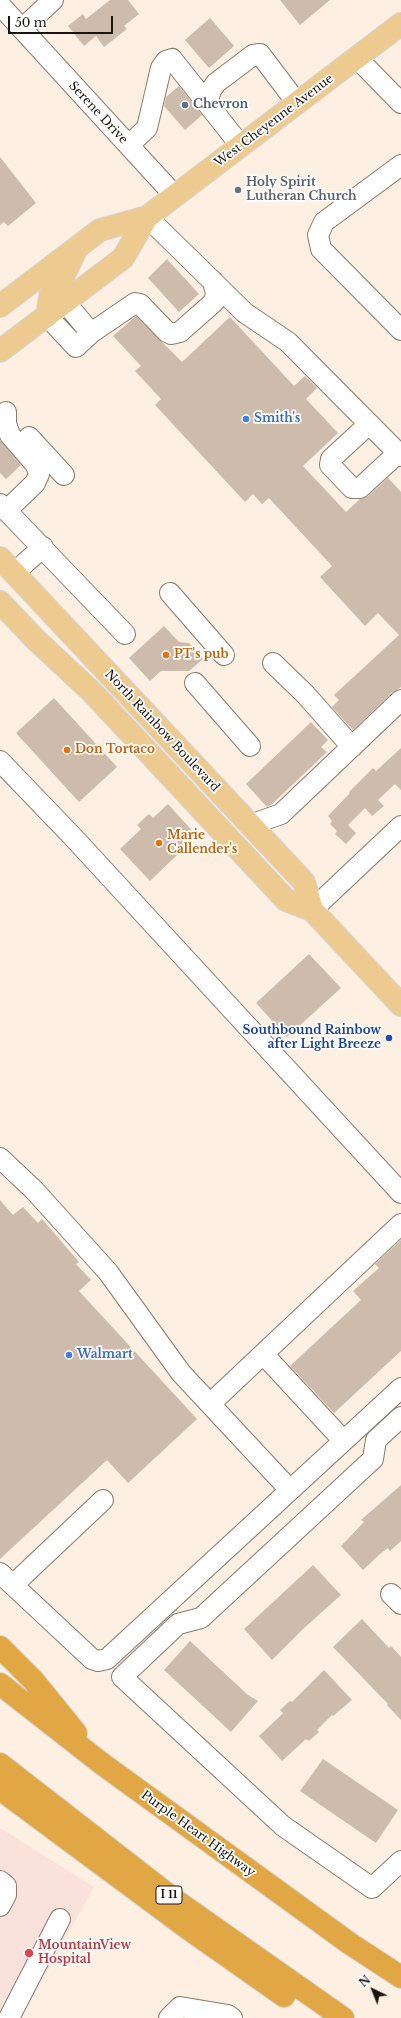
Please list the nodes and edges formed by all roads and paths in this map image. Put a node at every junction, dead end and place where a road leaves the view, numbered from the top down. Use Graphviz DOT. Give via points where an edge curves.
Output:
graph roads {
  1 [pos="53,0"];
  2 [pos="0,5"];
  3 [pos="401,24"];
  4 [pos="22,29"];
  5 [pos="357,58"];
  6 [pos="207,103"];
  7 [pos="297,103"];
  8 [pos="401,103"];
  9 [pos="129,145"];
  10 [pos="241,146"];
  11 [pos="401,165"];
  12 [pos="175,196"];
  13 [pos="147,217"];
  14 [pos="77,249"];
  15 [pos="214,280"];
  16 [pos="65,302"];
  17 [pos="0,306"];
  18 [pos="47,316"];
  19 [pos="401,330"];
  20 [pos="91,333"];
  21 [pos="0,351"];
  22 [pos="3,409"];
  23 [pos="370,424"];
  24 [pos="400,455"];
  25 [pos="64,475"];
  26 [pos="3,507"];
  27 [pos="43,547"];
  28 [pos="7,565"];
  29 [pos="170,593"];
  30 [pos="0,602"];
  31 [pos="125,634"];
  32 [pos="224,656"];
  33 [pos="274,663"];
  34 [pos="195,683"];
  35 [pos="401,700"];
  36 [pos="250,746"];
  37 [pos="352,746"];
  38 [pos="181,752"];
  39 [pos="0,761"];
  40 [pos="163,767"];
  41 [pos="250,825"];
  42 [pos="398,835"];
  43 [pos="312,910"];
  44 [pos="401,1005"];
  45 [pos="0,1158"];
  46 [pos="401,1193"];
  47 [pos="401,1224"];
  48 [pos="266,1351"];
  49 [pos="401,1388"];
  50 [pos="210,1404"];
  51 [pos="401,1417"];
  52 [pos="348,1437"];
  53 [pos="290,1490"];
  54 [pos="103,1500"];
  55 [pos="6,1579"];
  56 [pos="0,1647"];
  57 [pos="0,1684"];
  58 [pos="101,1763"];
  59 [pos="0,1764"];
  60 [pos="0,1789"];
  61 [pos="401,1861"];
  62 [pos="0,1881"];
  63 [pos="0,1906"];
  64 [pos="60,1919"];
  65 [pos="401,1977"];
  66 [pos="175,2014"];
  67 [pos="9,2018"];
  68 [pos="232,2018"];
  69 [pos="317,2018"];
  70 [pos="343,2018"];
  1 -- 4 [label="street"];
  2 -- 4 [label="street, Serene Drive"];
  3 -- 5 [label="main road, West Cheyenne Avenue"];
  4 -- 9 [label="street, Serene Drive"];
  5 -- 7 [label="main road, West Cheyenne Avenue"];
  5 -- 8 [label="street"];
  6 -- 7 [label="street" via="216,82 253,55 260,54"];
  6 -- 9 [label="street" via="172,59 166,61 161,68 147,128"];
  6 -- 10 [label="street"];
  7 -- 10 [label="main road, West Cheyenne Avenue"];
  9 -- 12 [label="street, Serene Drive"];
  10 -- 12 [label="main road, West Cheyenne Avenue"];
  11 -- 19 [label="street" via="324,222 318,235 321,249"];
  12 -- 13 [label="main road, West Cheyenne Avenue"];
  13 -- 14 [label="main road, West Cheyenne Avenue" via="100,230"];
  13 -- 15 [label="street"];
  13 -- 16 [label="main road, West Cheyenne Avenue" via="123,258"];
  14 -- 17 [label="main road, West Cheyenne Avenue"];
  14 -- 18 [label="main road" via="50,296"];
  15 -- 20 [label="street" via="214,302 180,332 167,332 140,304 135,303"];
  15 -- 23 [label="street" via="245,313 288,342"];
  16 -- 18 [label="main road, West Cheyenne Avenue"];
  16 -- 20 [label="street"];
  18 -- 20 [label="street" via="76,346"];
  18 -- 21 [label="main road, West Cheyenne Avenue"];
  22 -- 25 [label="street"];
  22 -- 26 [label="street" via="10,435 36,465 39,474 35,483"];
  23 -- 24 [label="street"];
  23 -- 24 [label="street" via="331,459 330,465 352,488 360,488"];
  26 -- 27 [label="street"];
  27 -- 28 [label="street"];
  27 -- 31 [label="street"];
  28 -- 38 [label="main road, North Rainbow Boulevard"];
  29 -- 32 [label="street"];
  30 -- 40 [label="main road, North Rainbow Boulevard" via="92,692"];
  33 -- 37 [label="street"];
  34 -- 36 [label="street"];
  35 -- 37 [label="street"];
  37 -- 41 [label="street" via="282,814"];
  38 -- 40 [label="main road"];
  38 -- 41 [label="main road, North Rainbow Boulevard"];
  39 -- 46 [label="street"];
  40 -- 43 [label="main road, North Rainbow Boulevard" via="286,900"];
  41 -- 43 [label="main road, North Rainbow Boulevard" via="304,882"];
  42 -- 43 [label="street"];
  43 -- 44 [label="main road, North Rainbow Boulevard"];
  45 -- 50 [label="street" via="34,1190 108,1272 181,1372"];
  47 -- 48 [label="street"];
  48 -- 50 [label="street"];
  48 -- 52 [label="street" via="266,1357 340,1437"];
  49 -- 52 [label="street"];
  50 -- 53 [label="street"];
  51 -- 61 [label="street" via="376,1440 372,1459 361,1470 201,1618 178,1624 122,1677 283,1826 372,1888"];
  52 -- 53 [label="street"];
  53 -- 55 [label="street" via="107,1659 92,1659"];
  54 -- 55 [label="street"];
  56 -- 58 [label="highway" via="33,1680"];
  57 -- 58 [label="highway, Purple Heart Highway"];
  58 -- 65 [label="highway, Purple Heart Highway" via="349,1943"];
  59 -- 70 [label="highway, I 11" via="175,1900"];
  60 -- 69 [label="highway" via="190,1930"];
  62 -- 63 [label="street" via="6,1886 6,1895"];
  64 -- 67 [label="street"];
  66 -- 68 [label="street" via="228,2015"];
}
